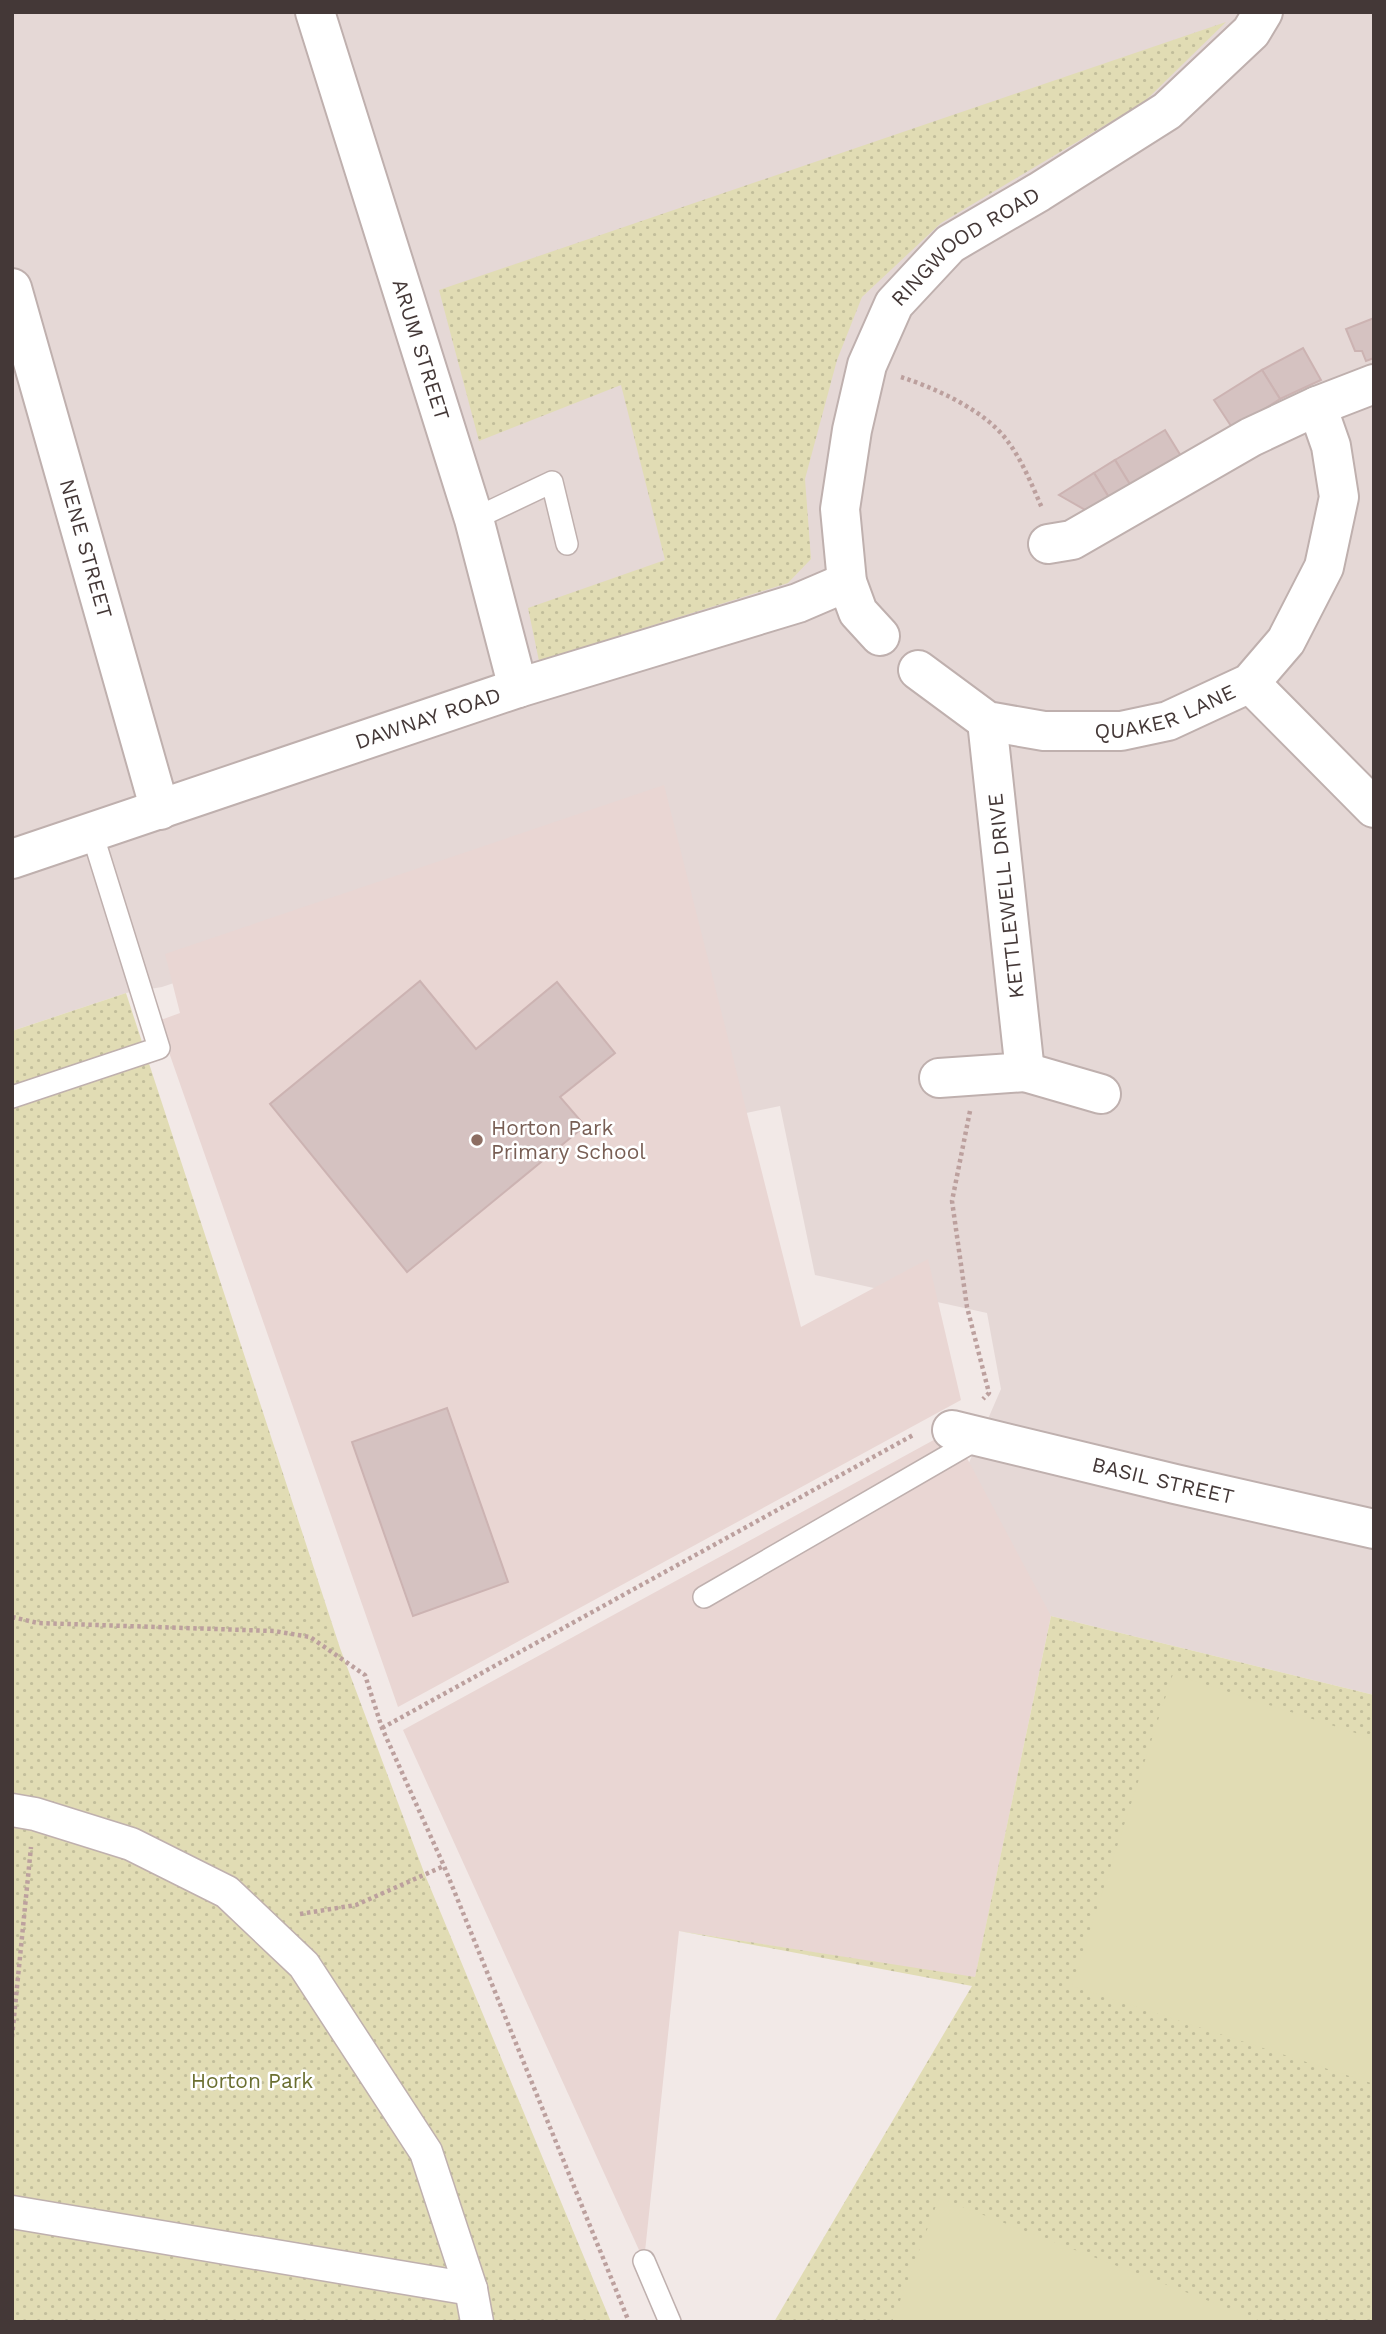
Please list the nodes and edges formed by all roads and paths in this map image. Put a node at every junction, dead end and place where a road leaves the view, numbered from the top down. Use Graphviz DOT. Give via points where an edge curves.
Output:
graph roads {
  1 [pos="315,12"];
  2 [pos="1263,12"];
  3 [pos="12,288"];
  4 [pos="867,365"];
  5 [pos="1374,384"];
  6 [pos="1317,406"];
  7 [pos="474,519"];
  8 [pos="567,544"];
  9 [pos="1048,544"];
  10 [pos="847,582"];
  11 [pos="880,636"];
  12 [pos="918,670"];
  13 [pos="1250,683"];
  14 [pos="518,688"];
  15 [pos="987,721"];
  16 [pos="1374,808"];
  17 [pos="160,810"];
  18 [pos="92,833"];
  19 [pos="12,859"];
  20 [pos="1025,1072"];
  21 [pos="977,1076"];
  22 [pos="939,1078"];
  23 [pos="1101,1094"];
  24 [pos="12,1097"];
  25 [pos="966,1433"];
  26 [pos="1374,1529"];
  27 [pos="704,1597"];
  28 [pos="12,1617"];
  29 [pos="382,1728"];
  30 [pos="23,1812"];
  31 [pos="444,1866"];
  32 [pos="245,1908"];
  33 [pos="12,2037"];
  34 [pos="12,2212"];
  35 [pos="644,2261"];
  36 [pos="471,2289"];
  37 [pos="477,2322"];
  38 [pos="629,2322"];
  39 [pos="670,2322"];
  1 -- 7 [label="street, ARUM STREET"];
  2 -- 4 [label="street, RINGWOOD ROAD" via="1251,32 1167,111 950,244 894,304"];
  3 -- 17 [label="street, NENE STREET"];
  4 -- 9 [label="path" via="958,401 996,428 1023,466 1044,512"];
  4 -- 10 [label="street, RINGWOOD ROAD" via="840,509"];
  5 -- 6 [label="street"];
  6 -- 9 [label="street" via="1251,437 1072,540"];
  6 -- 13 [label="street, QUAKER LANE" via="1331,446 1339,497 1324,567 1286,641"];
  7 -- 8 [label="lane" via="552,482"];
  7 -- 14 [label="street, ARUM STREET"];
  10 -- 11 [label="street" via="858,612"];
  10 -- 14 [label="street, DAWNAY ROAD" via="798,603"];
  12 -- 15 [label="street, QUAKER LANE"];
  13 -- 15 [label="street, QUAKER LANE" via="1168,721 1121,731 1044,732"];
  13 -- 16 [label="street"];
  14 -- 17 [label="street, DAWNAY ROAD"];
  15 -- 20 [label="street, KETTLEWELL DRIVE"];
  17 -- 18 [label="street, DAWNAY ROAD"];
  18 -- 19 [label="street, DAWNAY ROAD"];
  18 -- 24 [label="lane" via="159,1048"];
  20 -- 21 [label="street"];
  20 -- 23 [label="street"];
  21 -- 22 [label="street"];
  21 -- 25 [label="path" via="952,1201 967,1307 989,1393"];
  25 -- 26 [label="street, BASIL STREET"];
  25 -- 27 [label="lane"];
  25 -- 29 [label="path" via="937,1421"];
  28 -- 29 [label="path" via="38,1623 274,1631 310,1637 365,1675"];
  29 -- 31 [label="path"];
  30 -- 32 [label="street" via="131,1844 227,1892"];
  30 -- 33 [label="path"];
  31 -- 32 [label="path" via="356,1905 294,1915"];
  31 -- 38 [label="path"];
  32 -- 36 [label="street" via="304,1965 426,2152"];
  34 -- 36 [label="street"];
  35 -- 39 [label="lane"];
  36 -- 37 [label="street"];
}
